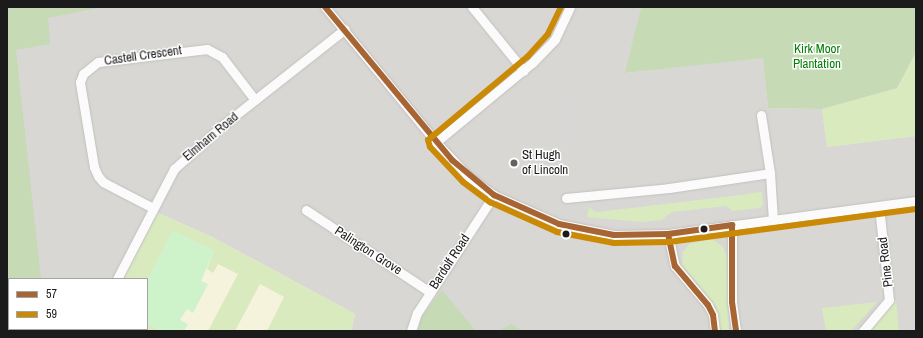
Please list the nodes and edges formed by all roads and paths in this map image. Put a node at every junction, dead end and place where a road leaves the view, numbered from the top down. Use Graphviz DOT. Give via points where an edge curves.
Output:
graph roads {
  1 [pos="325,7"];
  2 [pos="472,7"];
  3 [pos="570,7"];
  4 [pos="345,29"];
  5 [pos="524,71"];
  6 [pos="255,100"];
  7 [pos="761,115"];
  8 [pos="436,142"];
  9 [pos="770,173"];
  10 [pos="494,195"];
  11 [pos="566,198"];
  12 [pos="916,201"];
  13 [pos="879,207"];
  14 [pos="153,208"];
  15 [pos="306,210"];
  16 [pos="773,221"];
  17 [pos="732,225"];
  18 [pos="668,234"];
  19 [pos="118,278"];
  20 [pos="430,292"];
  21 [pos="411,331"];
  22 [pos="715,331"];
  23 [pos="736,331"];
  24 [pos="863,331"];
  1 -- 4 [label="street"];
  2 -- 5 [label="street"];
  3 -- 5 [label="street" via="555,39"];
  4 -- 6 [label="street, Elmham Road"];
  4 -- 8 [label="street"];
  5 -- 8 [label="street"];
  6 -- 14 [label="street, Elmham Road" via="174,168"];
  6 -- 14 [label="street, Castell Crescent" via="222,57 207,49 98,62 84,74 80,82 94,167 98,176 102,182"];
  7 -- 9 [label="street"];
  8 -- 10 [label="street" via="469,177"];
  9 -- 11 [label="street" via="669,188"];
  9 -- 16 [label="street"];
  10 -- 18 [label="street" via="559,224 584,230 614,235"];
  10 -- 20 [label="street, Bardolf Road"];
  12 -- 13 [label="street"];
  13 -- 16 [label="street"];
  13 -- 24 [label="street, Pine Road" via="889,300"];
  14 -- 19 [label="street, Elmham Road"];
  15 -- 20 [label="street, Palington Grove"];
  16 -- 17 [label="street"];
  17 -- 18 [label="street"];
  17 -- 23 [label="street" via="732,302"];
  18 -- 22 [label="street" via="675,266 708,305 713,315"];
  20 -- 21 [label="street, Bardolf Road" via="417,314"];
}
